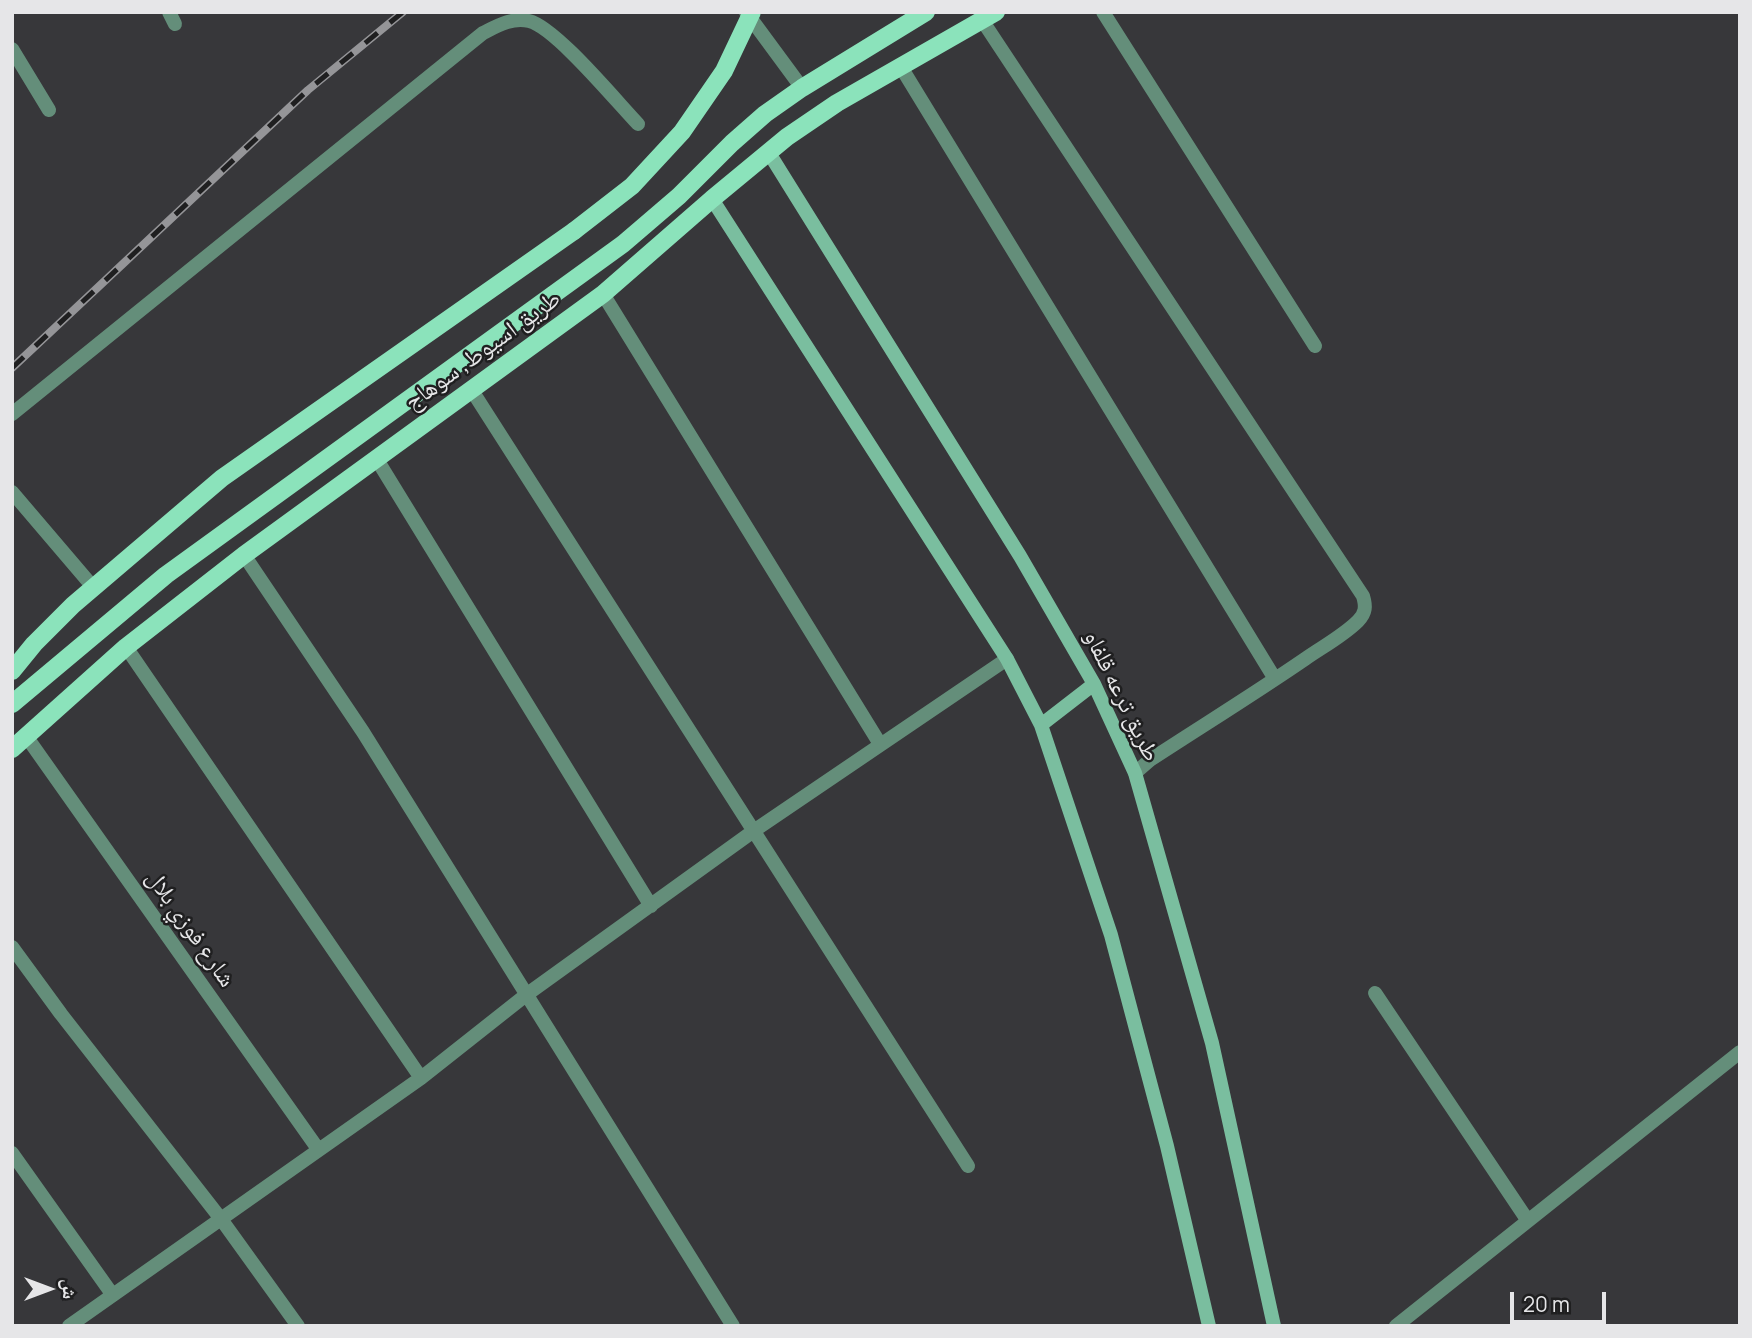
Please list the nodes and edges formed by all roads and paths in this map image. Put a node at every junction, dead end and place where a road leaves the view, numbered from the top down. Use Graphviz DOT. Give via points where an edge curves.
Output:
graph roads {
  1 [pos="746,12"];
  2 [pos="752,12"];
  3 [pos="926,12"];
  4 [pos="1102,12"];
  5 [pos="989,16"];
  6 [pos="12,48"];
  7 [pos="901,67"];
  8 [pos="802,88"];
  9 [pos="49,110"];
  10 [pos="638,124"];
  11 [pos="769,153"];
  12 [pos="712,199"];
  13 [pos="603,294"];
  14 [pos="1315,346"];
  15 [pos="471,389"];
  16 [pos="12,414"];
  17 [pos="376,458"];
  18 [pos="12,492"];
  19 [pos="244,555"];
  20 [pos="93,587"];
  21 [pos="126,647"];
  22 [pos="1007,659"];
  23 [pos="12,671"];
  24 [pos="1276,679"];
  25 [pos="1094,684"];
  26 [pos="12,704"];
  27 [pos="1041,726"];
  28 [pos="26,736"];
  29 [pos="880,744"];
  30 [pos="12,749"];
  31 [pos="1135,773"];
  32 [pos="755,830"];
  33 [pos="651,906"];
  34 [pos="12,947"];
  35 [pos="1375,993"];
  36 [pos="526,995"];
  37 [pos="1740,1052"];
  38 [pos="421,1078"];
  39 [pos="318,1149"];
  40 [pos="12,1153"];
  41 [pos="968,1166"];
  42 [pos="220,1219"];
  43 [pos="1528,1221"];
  44 [pos="112,1294"];
  45 [pos="69,1326"];
  46 [pos="298,1326"];
  47 [pos="733,1326"];
  48 [pos="1209,1326"];
  49 [pos="1274,1326"];
  50 [pos="1396,1326"];
  1 -- 8 [label="street"];
  2 -- 20 [label="main road, bridge" via="724,71 682,132 632,186 245,460"];
  3 -- 8 [label="main road, طريق اسيوط, سوهاج"];
  4 -- 14 [label="street"];
  5 -- 7 [label="main road, طريق اسيوط, سوهاج"];
  5 -- 24 [label="street" via="1363,597 1364,613 1358,621"];
  6 -- 9 [label="street"];
  7 -- 11 [label="main road, طريق اسيوط, سوهاج" via="837,103"];
  7 -- 24 [label="street"];
  8 -- 26 [label="main road, طريق اسيوط, سوهاج" via="748,128 623,244 166,575"];
  10 -- 16 [label="street" via="550,31 528,21 504,22 483,33"];
  11 -- 12 [label="main road, طريق اسيوط, سوهاج"];
  11 -- 25 [label="street, طريق ترعه قلفاو" via="1020,556"];
  12 -- 13 [label="main road, طريق اسيوط, سوهاج"];
  12 -- 22 [label="street"];
  13 -- 15 [label="main road, طريق اسيوط, سوهاج"];
  13 -- 29 [label="street"];
  15 -- 17 [label="main road, طريق اسيوط, سوهاج"];
  15 -- 32 [label="street"];
  17 -- 19 [label="main road, طريق اسيوط, سوهاج"];
  17 -- 33 [label="street"];
  18 -- 20 [label="street"];
  19 -- 21 [label="main road, طريق اسيوط, سوهاج"];
  19 -- 36 [label="street" via="363,732"];
  20 -- 23 [label="main road"];
  21 -- 28 [label="main road, طريق اسيوط, سوهاج"];
  21 -- 38 [label="street"];
  22 -- 27 [label="street"];
  22 -- 29 [label="street"];
  24 -- 31 [label="street"];
  25 -- 27 [label="street"];
  25 -- 31 [label="street, طريق ترعه قلفاو"];
  27 -- 48 [label="street" via="1111,935"];
  28 -- 30 [label="main road, طريق اسيوط, سوهاج"];
  28 -- 39 [label="street, شارع فوزي بلال"];
  29 -- 32 [label="street"];
  31 -- 49 [label="street, طريق ترعه قلفاو" via="1212,1043"];
  32 -- 33 [label="street"];
  32 -- 41 [label="street"];
  33 -- 36 [label="street"];
  34 -- 42 [label="street"];
  35 -- 43 [label="street"];
  36 -- 38 [label="street"];
  36 -- 47 [label="street"];
  37 -- 43 [label="street"];
  38 -- 39 [label="street"];
  39 -- 42 [label="street"];
  40 -- 44 [label="street"];
  42 -- 44 [label="street"];
  42 -- 46 [label="street"];
  43 -- 50 [label="street"];
  44 -- 45 [label="street"];
}
